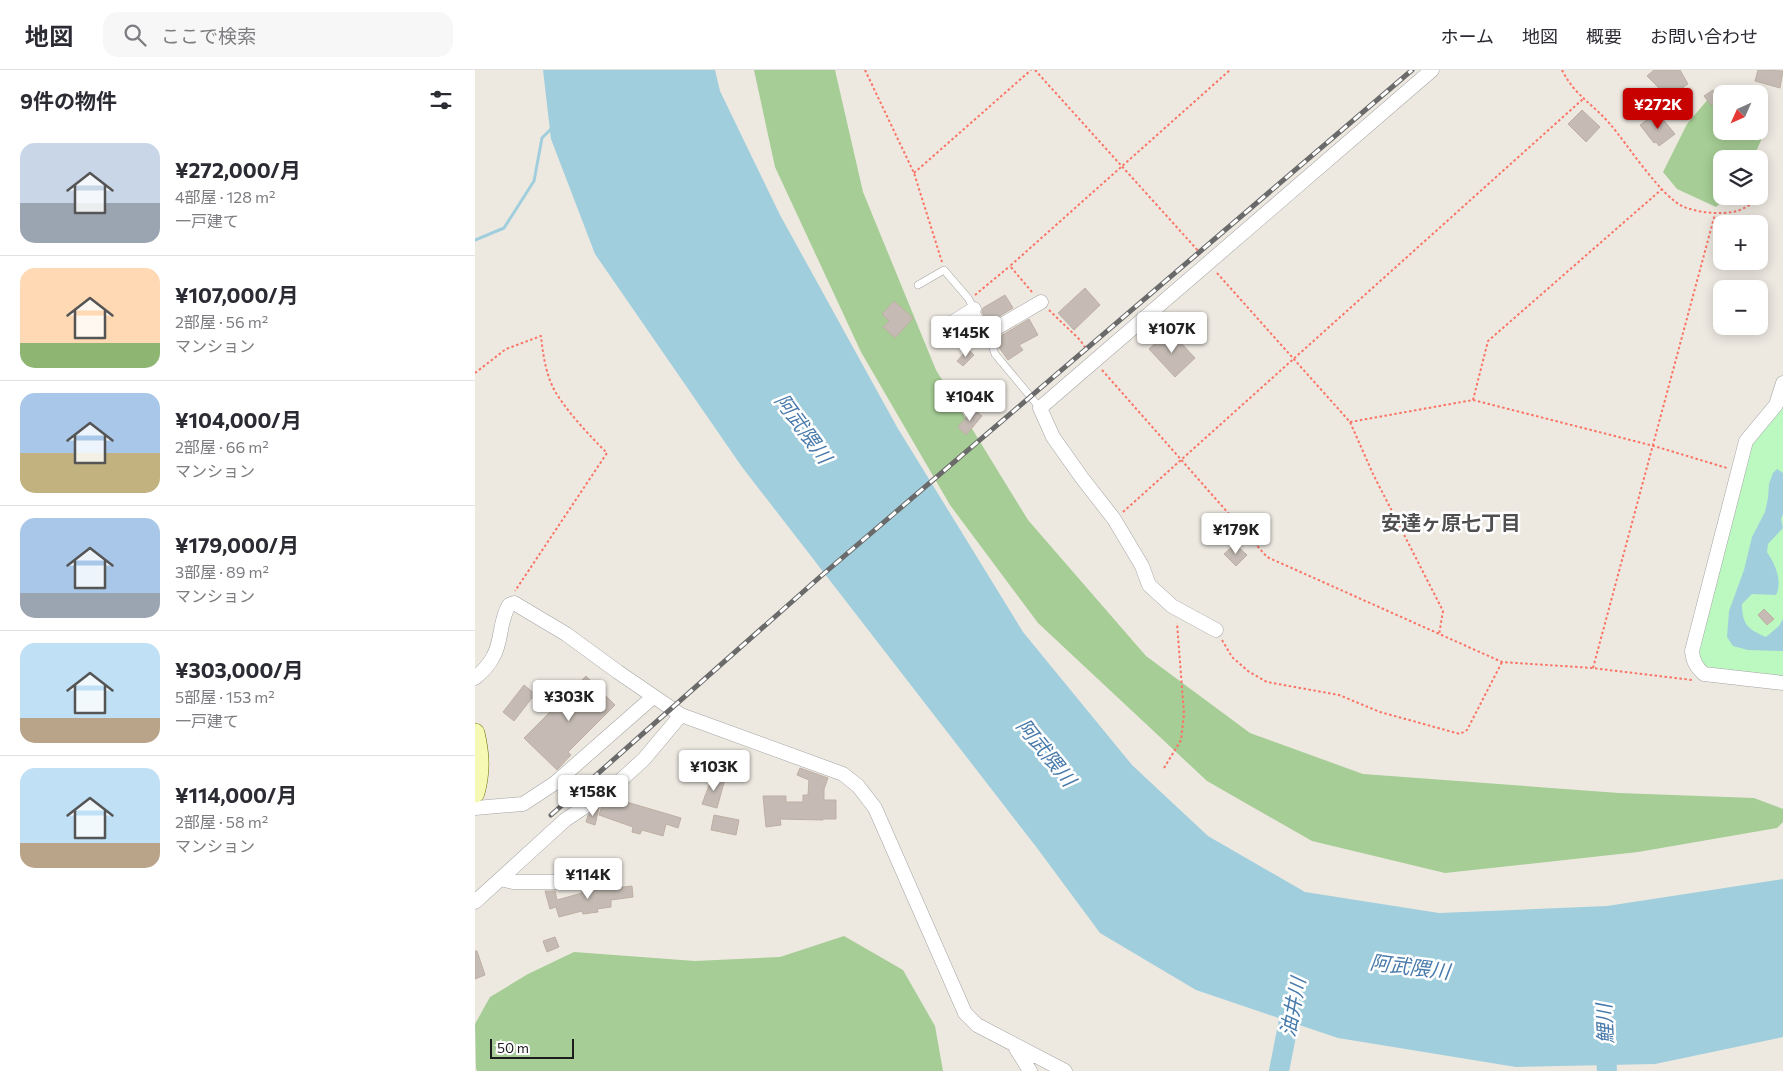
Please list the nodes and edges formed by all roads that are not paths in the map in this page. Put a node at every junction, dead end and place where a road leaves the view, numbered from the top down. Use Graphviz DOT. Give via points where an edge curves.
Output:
graph roads {
  1 [pos="1432,70"];
  2 [pos="918,285"];
  3 [pos="1041,302"];
  4 [pos="972,305"];
  5 [pos="939,331"];
  6 [pos="988,333"];
  7 [pos="1783,383"];
  8 [pos="1040,408"];
  9 [pos="1216,630"];
  10 [pos="475,678"];
  11 [pos="1783,683"];
  12 [pos="653,697"];
  13 [pos="681,715"];
  14 [pos="475,733"];
  15 [pos="475,793"];
  16 [pos="475,808"];
  17 [pos="501,879"];
  18 [pos="568,882"];
  19 [pos="475,902"];
  20 [pos="1013,1044"];
  21 [pos="1030,1071"];
  22 [pos="1065,1071"];
  1 -- 8 [label="street"];
  2 -- 4 [label="lane" via="944,270"];
  3 -- 6 [label="street"];
  4 -- 5 [label="street"];
  4 -- 6 [label="lane"];
  6 -- 8 [label="lane" via="995,354"];
  7 -- 11 [label="street" via="1776,405 1746,441 1693,651 1693,659 1704,674"];
  8 -- 9 [label="street" via="1053,437 1114,519 1142,566 1149,585 1176,608"];
  10 -- 12 [label="street" via="495,656 504,612 514,603 566,634"];
  12 -- 13 [label="street"];
  12 -- 16 [label="street" via="555,783 523,804"];
  13 -- 17 [label="street" via="643,759 610,790 565,820"];
  13 -- 20 [label="street" via="843,774 858,786 875,808 965,1013 977,1025"];
  14 -- 15 [label="street" via="480,755"];
  17 -- 18 [label="street"];
  17 -- 19 [label="street"];
  20 -- 21 [label="street"];
  20 -- 22 [label="street"];
}
